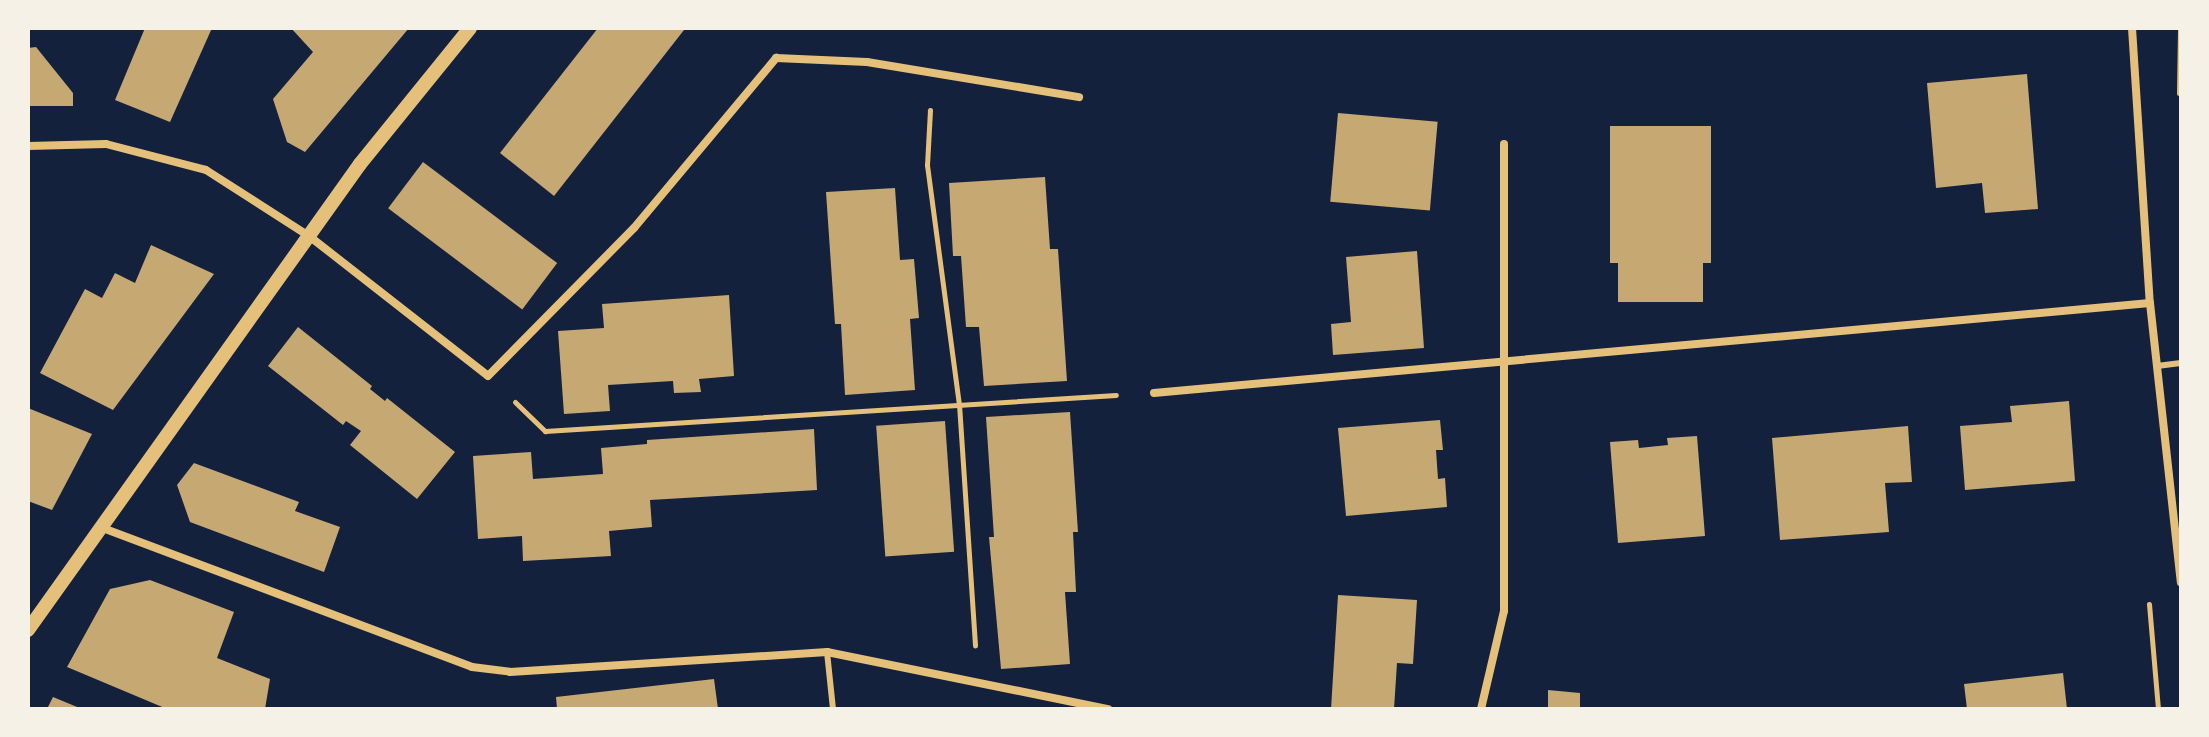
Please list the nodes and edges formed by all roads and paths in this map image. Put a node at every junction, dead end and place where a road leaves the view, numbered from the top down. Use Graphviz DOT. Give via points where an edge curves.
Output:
graph roads {
  1 [pos="470,28"];
  2 [pos="2132,28"];
  3 [pos="2180,28"];
  4 [pos="933,73"];
  5 [pos="1079,97"];
  6 [pos="2180,104"];
  7 [pos="1504,144"];
  8 [pos="28,146"];
  9 [pos="309,236"];
  10 [pos="2150,303"];
  11 [pos="1504,361"];
  12 [pos="2181,363"];
  13 [pos="2157,366"];
  14 [pos="488,376"];
  15 [pos="1154,393"];
  16 [pos="959,404"];
  17 [pos="100,527"];
  18 [pos="2181,582"];
  19 [pos="28,630"];
  20 [pos="827,652"];
  21 [pos="978,685"];
  22 [pos="833,709"];
  23 [pos="1108,709"];
  24 [pos="1481,709"];
  1 -- 9 [label="street"];
  2 -- 10 [label="street"];
  3 -- 6 [label="path"];
  4 -- 5 [label="street"];
  4 -- 14 [label="street" via="867,62 776,58 634,228"];
  4 -- 16 [label="path" via="927,165"];
  7 -- 11 [label="street"];
  8 -- 9 [label="street" via="106,144 206,170"];
  9 -- 14 [label="street"];
  9 -- 17 [label="street"];
  10 -- 11 [label="street"];
  10 -- 13 [label="street"];
  11 -- 15 [label="street"];
  11 -- 24 [label="street" via="1504,611"];
  12 -- 13 [label="lane"];
  13 -- 18 [label="street"];
  14 -- 16 [label="path" via="545,431"];
  15 -- 16 [label="path"];
  16 -- 21 [label="path"];
  17 -- 19 [label="street"];
  17 -- 20 [label="street" via="472,667 510,672"];
  20 -- 21 [label="street"];
  20 -- 22 [label="lane"];
  21 -- 23 [label="street"];
}
